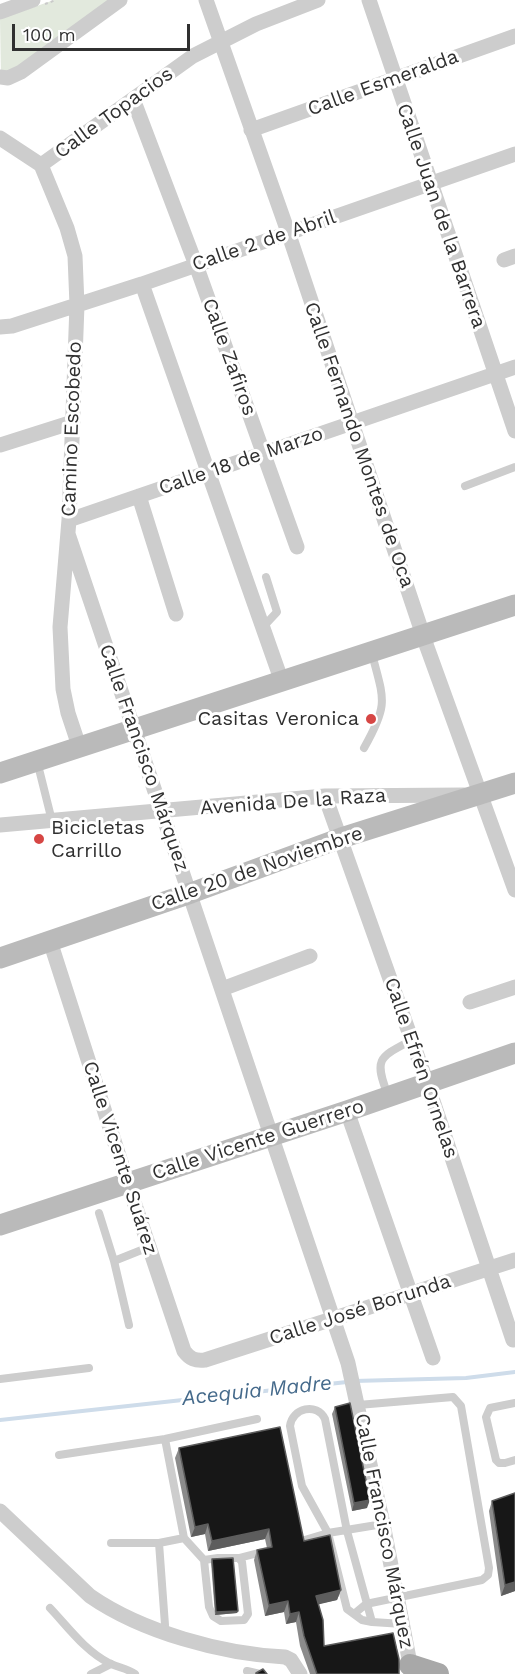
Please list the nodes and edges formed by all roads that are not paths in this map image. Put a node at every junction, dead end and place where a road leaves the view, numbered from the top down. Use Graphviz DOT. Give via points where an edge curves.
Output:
graph roads {
  1 [pos="33,0"];
  2 [pos="120,0"];
  3 [pos="206,0"];
  4 [pos="318,0"];
  5 [pos="369,0"];
  6 [pos="0,12"];
  7 [pos="515,36"];
  8 [pos="221,41"];
  9 [pos="0,77"];
  10 [pos="395,79"];
  11 [pos="133,99"];
  12 [pos="251,130"];
  13 [pos="0,138"];
  14 [pos="515,154"];
  15 [pos="41,165"];
  16 [pos="431,183"];
  17 [pos="288,232"];
  18 [pos="196,265"];
  19 [pos="141,284"];
  20 [pos="77,305"];
  21 [pos="6,327"];
  22 [pos="515,367"];
  23 [pos="495,374"];
  24 [pos="73,422"];
  25 [pos="352,423"];
  26 [pos="515,431"];
  27 [pos="0,445"];
  28 [pos="264,453"];
  29 [pos="515,467"];
  30 [pos="208,472"];
  31 [pos="465,486"];
  32 [pos="139,496"];
  33 [pos="69,527"];
  34 [pos="297,548"];
  35 [pos="266,577"];
  36 [pos="515,605"];
  37 [pos="176,614"];
  38 [pos="262,628"];
  39 [pos="423,635"];
  40 [pos="372,652"];
  41 [pos="282,682"];
  42 [pos="133,729"];
  43 [pos="79,746"];
  44 [pos="364,748"];
  45 [pos="36,760"];
  46 [pos="0,773"];
  47 [pos="515,783"];
  48 [pos="515,792"];
  49 [pos="481,794"];
  50 [pos="326,796"];
  51 [pos="162,812"];
  52 [pos="52,821"];
  53 [pos="0,825"];
  54 [pos="342,838"];
  55 [pos="515,890"];
  56 [pos="191,893"];
  57 [pos="50,941"];
  58 [pos="310,956"];
  59 [pos="0,958"];
  60 [pos="515,987"];
  61 [pos="222,989"];
  62 [pos="470,1002"];
  63 [pos="412,1040"];
  64 [pos="515,1053"];
  65 [pos="427,1083"];
  66 [pos="389,1097"];
  67 [pos="347,1111"];
  68 [pos="270,1136"];
  69 [pos="128,1184"];
  70 [pos="99,1214"];
  71 [pos="0,1225"];
  72 [pos="149,1247"];
  73 [pos="515,1260"];
  74 [pos="114,1261"];
  75 [pos="489,1269"];
  76 [pos="411,1295"];
  77 [pos="333,1317"];
  78 [pos="129,1325"];
  79 [pos="513,1340"];
  80 [pos="433,1358"];
  81 [pos="205,1360"];
  82 [pos="89,1368"];
  83 [pos="0,1379"];
  84 [pos="357,1400"];
  85 [pos="515,1403"];
  86 [pos="257,1419"];
  87 [pos="165,1439"];
  88 [pos="59,1455"];
  89 [pos="515,1460"];
  90 [pos="0,1511"];
  91 [pos="383,1524"];
  92 [pos="347,1531"];
  93 [pos="328,1533"];
  94 [pos="184,1538"];
  95 [pos="298,1542"];
  96 [pos="111,1543"];
  97 [pos="159,1543"];
  98 [pos="267,1550"];
  99 [pos="239,1558"];
  100 [pos="204,1560"];
  101 [pos="398,1598"];
  102 [pos="366,1604"];
  103 [pos="50,1608"];
  104 [pos="354,1614"];
  105 [pos="372,1623"];
  106 [pos="404,1624"];
  107 [pos="163,1631"];
  108 [pos="111,1664"];
  109 [pos="411,1670"];
  110 [pos="247,1671"];
  111 [pos="91,1674"];
  112 [pos="135,1674"];
  113 [pos="261,1674"];
  114 [pos="300,1674"];
  115 [pos="438,1674"];
  1 -- 6 [label="street"];
  2 -- 9 [label="street" via="21,72"];
  3 -- 8 [label="street, Calle Fernando Montes de Oca"];
  4 -- 8 [label="street, Calle Topacios"];
  5 -- 10 [label="street, Calle Juan de la Barrera"];
  7 -- 10 [label="street, Calle Esmeralda"];
  8 -- 11 [label="street, Calle Topacios"];
  8 -- 12 [label="street, Calle Fernando Montes de Oca"];
  10 -- 12 [label="street, Calle Esmeralda"];
  10 -- 16 [label="street, Calle Juan de la Barrera"];
  11 -- 15 [label="street, Calle Topacios"];
  11 -- 18 [label="street, Calle Zafiros"];
  12 -- 17 [label="street, Calle Fernando Montes de Oca"];
  13 -- 15 [label="street"];
  14 -- 16 [label="street, Calle 2 de Abril"];
  15 -- 20 [label="street, Camino Escobedo" via="72,242"];
  16 -- 17 [label="street, Calle 2 de Abril"];
  16 -- 23 [label="street, Calle Juan de la Barrera"];
  17 -- 18 [label="street, Calle 2 de Abril"];
  17 -- 25 [label="street, Calle Fernando Montes de Oca"];
  18 -- 19 [label="street, Calle 2 de Abril"];
  18 -- 28 [label="street, Calle Zafiros"];
  19 -- 20 [label="street, Calle 2 de Abril"];
  19 -- 30 [label="street"];
  20 -- 21 [label="street, Calle 2 de Abril"];
  20 -- 24 [label="street, Camino Escobedo"];
  22 -- 23 [label="street, Calle 18 de Marzo"];
  23 -- 25 [label="street, Calle 18 de Marzo"];
  23 -- 26 [label="street, Calle Juan de la Barrera"];
  24 -- 27 [label="street"];
  24 -- 33 [label="street, Camino Escobedo"];
  25 -- 28 [label="street, Calle 18 de Marzo"];
  25 -- 39 [label="street, Calle Fernando Montes de Oca"];
  28 -- 30 [label="street, Calle 18 de Marzo"];
  28 -- 34 [label="street, Calle Zafiros"];
  29 -- 31 [label="lane"];
  30 -- 32 [label="street, Calle 18 de Marzo"];
  30 -- 38 [label="street"];
  32 -- 33 [label="street, Calle 18 de Marzo"];
  32 -- 37 [label="street"];
  33 -- 42 [label="street, Calle Francisco Márquez"];
  33 -- 43 [label="street, Camino Escobedo" via="60,627 63,688"];
  35 -- 38 [label="lane" via="277,612"];
  36 -- 39 [label="main road"];
  38 -- 41 [label="street"];
  39 -- 40 [label="main road"];
  39 -- 49 [label="street, Calle Fernando Montes de Oca"];
  40 -- 41 [label="main road"];
  40 -- 44 [label="lane" via="383,707"];
  41 -- 42 [label="main road"];
  42 -- 43 [label="main road"];
  42 -- 51 [label="street, Calle Francisco Márquez"];
  43 -- 45 [label="main road"];
  45 -- 46 [label="main road"];
  45 -- 52 [label="lane"];
  47 -- 49 [label="main road, Calle 20 de Noviembre"];
  48 -- 49 [label="street, Avenida De la Raza"];
  49 -- 50 [label="street, Avenida De la Raza"];
  49 -- 54 [label="main road, Calle 20 de Noviembre"];
  49 -- 55 [label="street, Calle Fernando Montes de Oca"];
  50 -- 51 [label="street, Avenida De la Raza"];
  50 -- 54 [label="street, Calle Efrén Ornelas"];
  51 -- 52 [label="street, Avenida De la Raza"];
  51 -- 56 [label="street, Calle Francisco Márquez"];
  52 -- 53 [label="street, Avenida De la Raza"];
  54 -- 56 [label="main road, Calle 20 de Noviembre"];
  54 -- 63 [label="street, Calle Efrén Ornelas"];
  56 -- 57 [label="main road, Calle 20 de Noviembre"];
  56 -- 61 [label="street, Calle Francisco Márquez"];
  57 -- 59 [label="main road, Calle 20 de Noviembre"];
  57 -- 69 [label="street, Calle Vicente Suárez"];
  58 -- 61 [label="street"];
  60 -- 62 [label="street"];
  61 -- 68 [label="street, Calle Francisco Márquez"];
  63 -- 65 [label="street, Calle Efrén Ornelas"];
  63 -- 66 [label="lane" via="387,1053 380,1062 380,1075"];
  64 -- 65 [label="main road, Calle Vicente Guerrero"];
  65 -- 66 [label="main road, Calle Vicente Guerrero"];
  65 -- 75 [label="street, Calle Efrén Ornelas"];
  66 -- 67 [label="main road, Calle Vicente Guerrero"];
  67 -- 68 [label="main road, Calle Vicente Guerrero"];
  67 -- 76 [label="street"];
  68 -- 69 [label="main road, Calle Vicente Guerrero"];
  68 -- 77 [label="street, Calle Francisco Márquez"];
  69 -- 71 [label="main road, Calle Vicente Guerrero"];
  69 -- 72 [label="street, Calle Vicente Suárez"];
  70 -- 74 [label="lane"];
  72 -- 74 [label="lane"];
  72 -- 81 [label="street, Calle Vicente Suárez" via="184,1351 193,1360"];
  73 -- 75 [label="street, Calle José Borunda"];
  74 -- 78 [label="lane"];
  75 -- 76 [label="street, Calle José Borunda"];
  75 -- 79 [label="street, Calle Efrén Ornelas"];
  76 -- 77 [label="street, Calle José Borunda"];
  76 -- 80 [label="street"];
  77 -- 81 [label="street, Calle José Borunda"];
  77 -- 84 [label="street, Calle Francisco Márquez"];
  82 -- 83 [label="lane"];
  84 -- 91 [label="street, Calle Francisco Márquez"];
  84 -- 101 [label="lane" via="453,1397 461,1406 488,1575 483,1580"];
  85 -- 89 [label="lane" via="490,1408 486,1417 498,1463"];
  86 -- 87 [label="lane"];
  87 -- 88 [label="lane"];
  87 -- 94 [label="lane"];
  90 -- 107 [label="street" via="90,1596 125,1617"];
  91 -- 92 [label="lane"];
  91 -- 101 [label="street, Calle Francisco Márquez"];
  92 -- 93 [label="lane"];
  92 -- 93 [label="lane" via="325,1419 318,1410 300,1411 291,1419 290,1426 302,1486"];
  92 -- 102 [label="lane"];
  93 -- 95 [label="lane"];
  93 -- 104 [label="lane" via="347,1609"];
  94 -- 97 [label="lane"];
  94 -- 100 [label="lane"];
  96 -- 97 [label="lane"];
  97 -- 107 [label="lane"];
  98 -- 99 [label="lane"];
  99 -- 100 [label="lane"];
  99 -- 100 [label="lane" via="248,1614 239,1621 221,1621 213,1616"];
  101 -- 102 [label="lane"];
  101 -- 106 [label="street, Calle Francisco Márquez"];
  102 -- 104 [label="lane"];
  102 -- 105 [label="lane"];
  103 -- 108 [label="lane" via="85,1646"];
  104 -- 105 [label="lane"];
  105 -- 106 [label="lane"];
  106 -- 109 [label="street, Calle Francisco Márquez"];
  107 -- 114 [label="street" via="234,1652 285,1658"];
  108 -- 111 [label="lane"];
  108 -- 112 [label="lane"];
  109 -- 115 [label="main road"];
  110 -- 113 [label="lane"];
}
